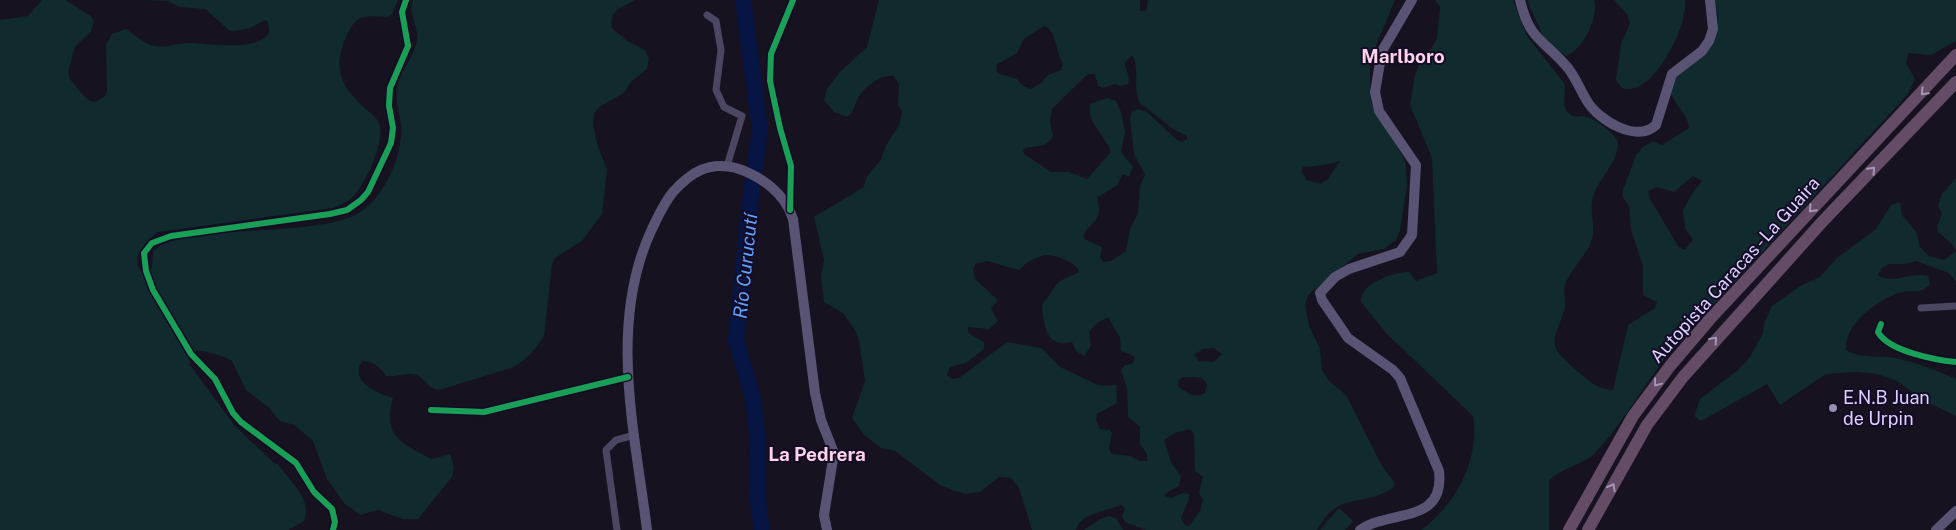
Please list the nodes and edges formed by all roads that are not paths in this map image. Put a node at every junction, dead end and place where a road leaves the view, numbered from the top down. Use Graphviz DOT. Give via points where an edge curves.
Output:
graph roads {
  1 [pos="406,0"];
  2 [pos="793,0"];
  3 [pos="1412,0"];
  4 [pos="1520,0"];
  5 [pos="1710,0"];
  6 [pos="707,15"];
  7 [pos="1956,55"];
  8 [pos="1956,82"];
  9 [pos="727,166"];
  10 [pos="790,210"];
  11 [pos="1956,306"];
  12 [pos="1921,308"];
  13 [pos="1881,324"];
  14 [pos="1956,362"];
  15 [pos="628,377"];
  16 [pos="431,410"];
  17 [pos="635,435"];
  18 [pos="1956,511"];
  19 [pos="1956,518"];
  20 [pos="1939,527"];
  21 [pos="333,530"];
  22 [pos="616,530"];
  23 [pos="647,530"];
  24 [pos="827,530"];
  25 [pos="1360,530"];
  26 [pos="1569,530"];
  27 [pos="1588,530"];
  1 -- 21 [label="street" via="402,12 408,46 393,78 389,96 392,136 368,192 361,200 347,210 324,215 171,236 152,244 144,254 153,290 191,354 215,379 241,422 296,463 314,492 332,509"];
  2 -- 10 [label="street" via="771,54 770,81 791,166"];
  3 -- 25 [label="main road" via="1382,51 1375,92 1379,111 1416,165 1412,235 1400,252 1349,269 1335,277 1320,293 1348,338 1400,378 1437,466 1440,482 1438,494 1423,510 1374,522"];
  4 -- 5 [label="main road" via="1530,30 1566,65 1596,112 1621,127 1641,133 1656,125 1672,74 1710,41 1713,29"];
  6 -- 9 [label="street" via="716,21 721,50 716,90 724,107 742,116"];
  7 -- 26 [label="highway, Autopista Caracas - La Guaira, one-way" via="1716,312 1670,366 1633,416"];
  27 -- 8 [label="highway, Autopista Caracas - La Guaira, one-way" via="1642,434 1682,376"];
  9 -- 10 [label="main road" via="760,178 778,193"];
  9 -- 15 [label="main road" via="707,167 690,174 664,202 640,254 630,302"];
  10 -- 24 [label="main road" via="815,393 834,453 824,515"];
  11 -- 12 [label="street"];
  13 -- 14 [label="street" via="1878,332 1881,339 1893,346"];
  15 -- 16 [label="street" via="484,412"];
  15 -- 17 [label="main road"];
  17 -- 22 [label="street" via="616,440 606,450"];
  17 -- 23 [label="main road"];
  18 -- 20 [label="main road"];
  19 -- 20 [label="main road"];
}
